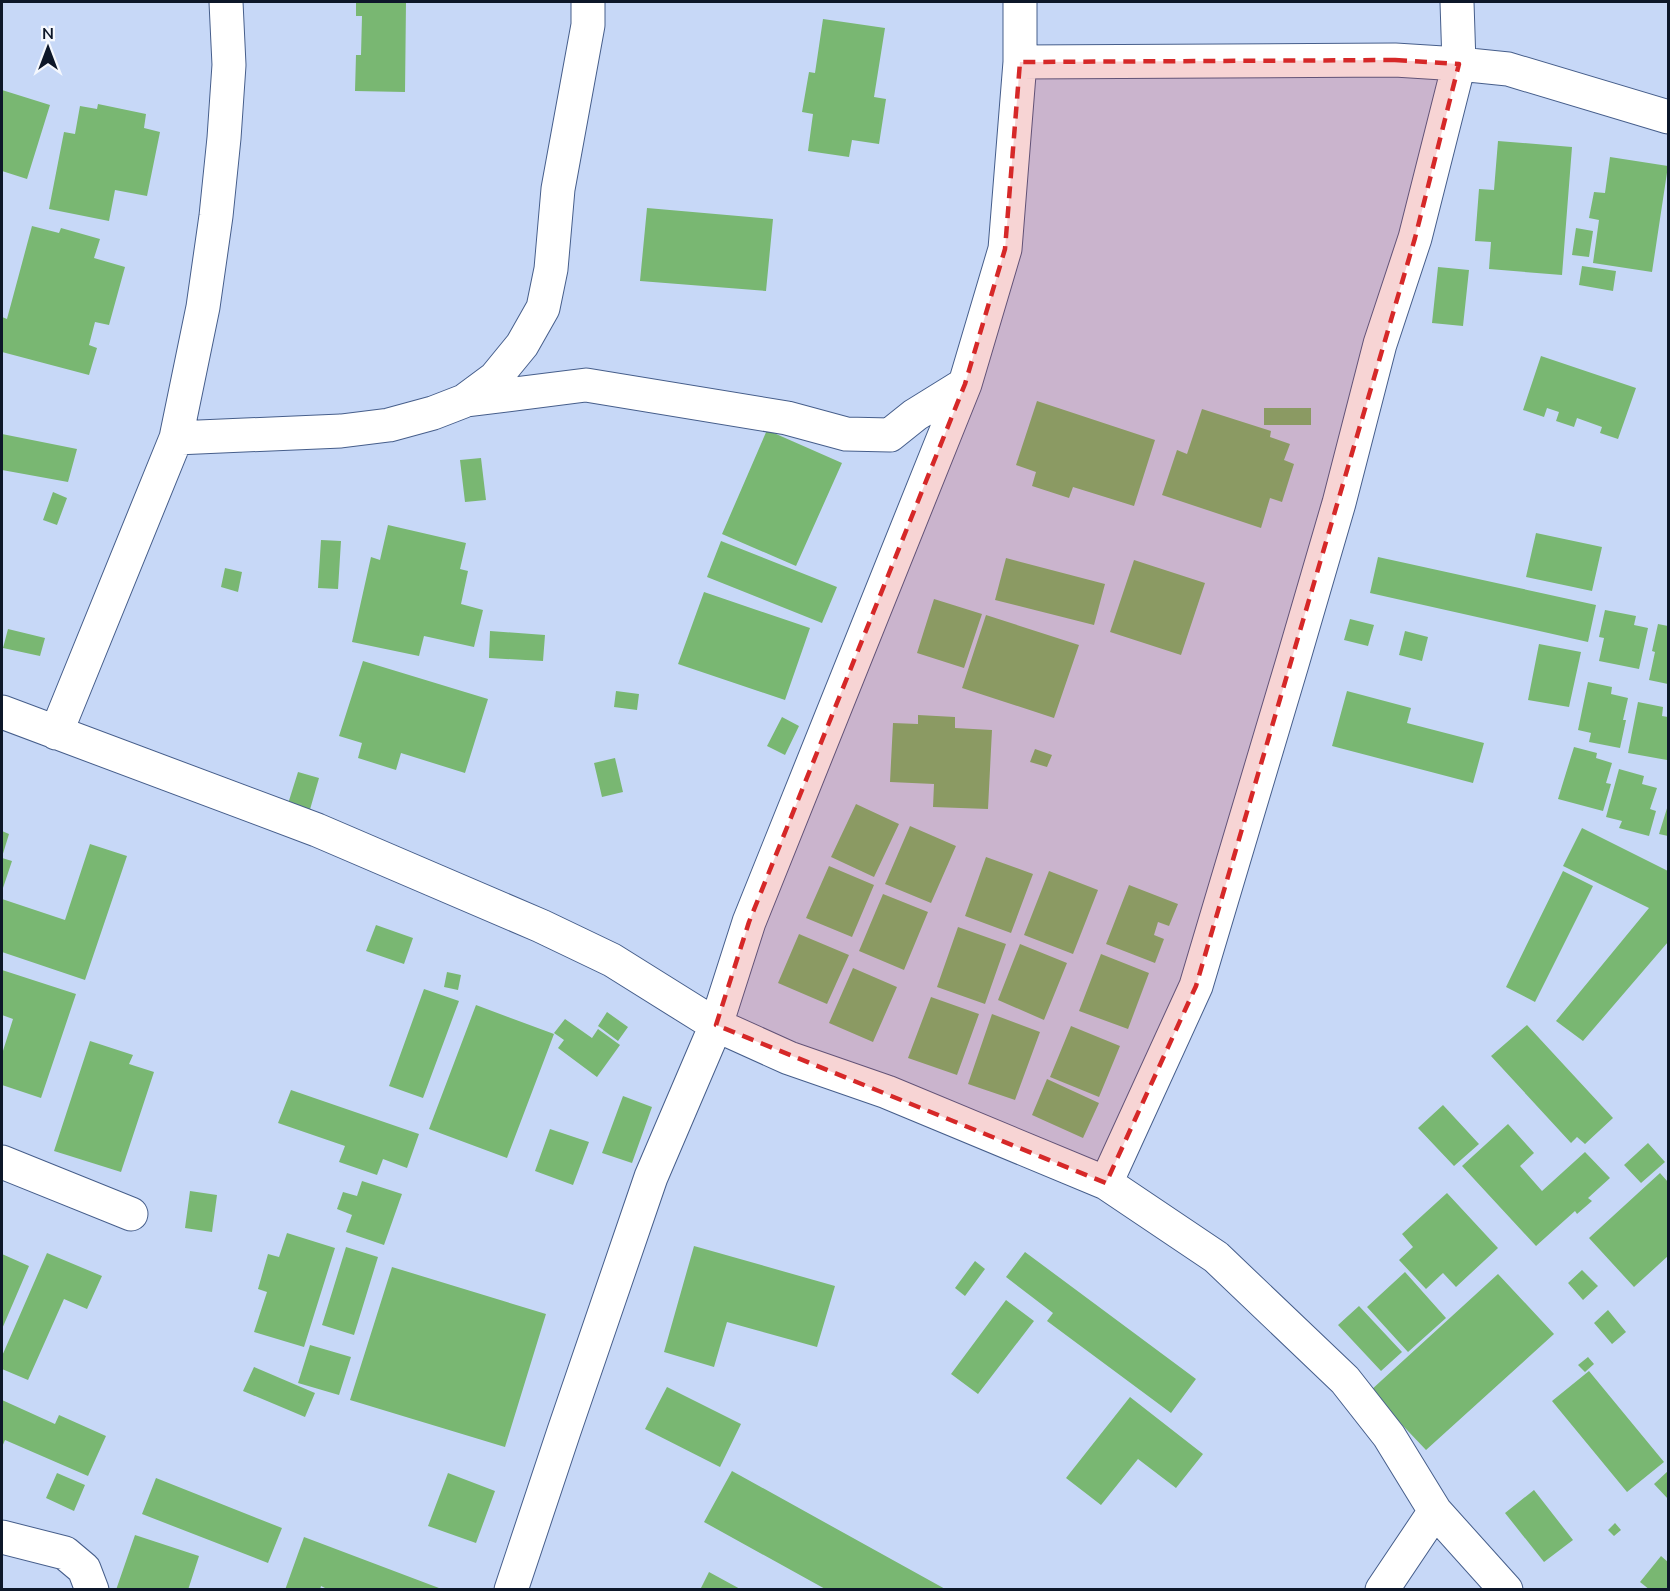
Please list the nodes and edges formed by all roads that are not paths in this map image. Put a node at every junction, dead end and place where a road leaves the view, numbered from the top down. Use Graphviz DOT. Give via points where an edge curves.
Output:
graph roads {
  1 [pos="226,2"];
  2 [pos="588,2"];
  3 [pos="1020,2"];
  4 [pos="1457,2"];
  5 [pos="1020,62"];
  6 [pos="1459,64"];
  7 [pos="1668,117"];
  8 [pos="965,384"];
  9 [pos="464,401"];
  10 [pos="176,438"];
  11 [pos="2,712"];
  12 [pos="56,733"];
  13 [pos="716,1025"];
  14 [pos="2,1162"];
  15 [pos="1106,1183"];
  16 [pos="131,1214"];
  17 [pos="1435,1511"];
  18 [pos="2,1537"];
  19 [pos="92,1590"];
  20 [pos="511,1590"];
  21 [pos="1382,1590"];
  22 [pos="1506,1590"];
  1 -- 10 [label="street" via="229,64 216,216 203,307"];
  2 -- 9 [label="street" via="588,25 558,189 551,269 543,308 522,345 495,378"];
  3 -- 5 [label="street"];
  4 -- 6 [label="street"];
  5 -- 6 [label="street" via="1395,60"];
  5 -- 8 [label="street" via="1005,249"];
  6 -- 7 [label="street" via="1508,69"];
  6 -- 15 [label="street" via="1415,238 1380,344 1339,503 1196,986"];
  8 -- 9 [label="street" via="890,435 846,434 787,418 586,385"];
  8 -- 13 [label="street" via="749,922"];
  9 -- 10 [label="street" via="389,426"];
  10 -- 12 [label="street"];
  11 -- 12 [label="street"];
  12 -- 13 [label="street" via="316,830 541,926 612,960"];
  13 -- 15 [label="street" via="789,1058 887,1092"];
  13 -- 20 [label="street" via="651,1177"];
  14 -- 16 [label="street"];
  15 -- 17 [label="street" via="1216,1257 1345,1380 1389,1436"];
  17 -- 21 [label="street"];
  17 -- 22 [label="street"];
  18 -- 19 [label="street" via="65,1553 84,1569"];
}
